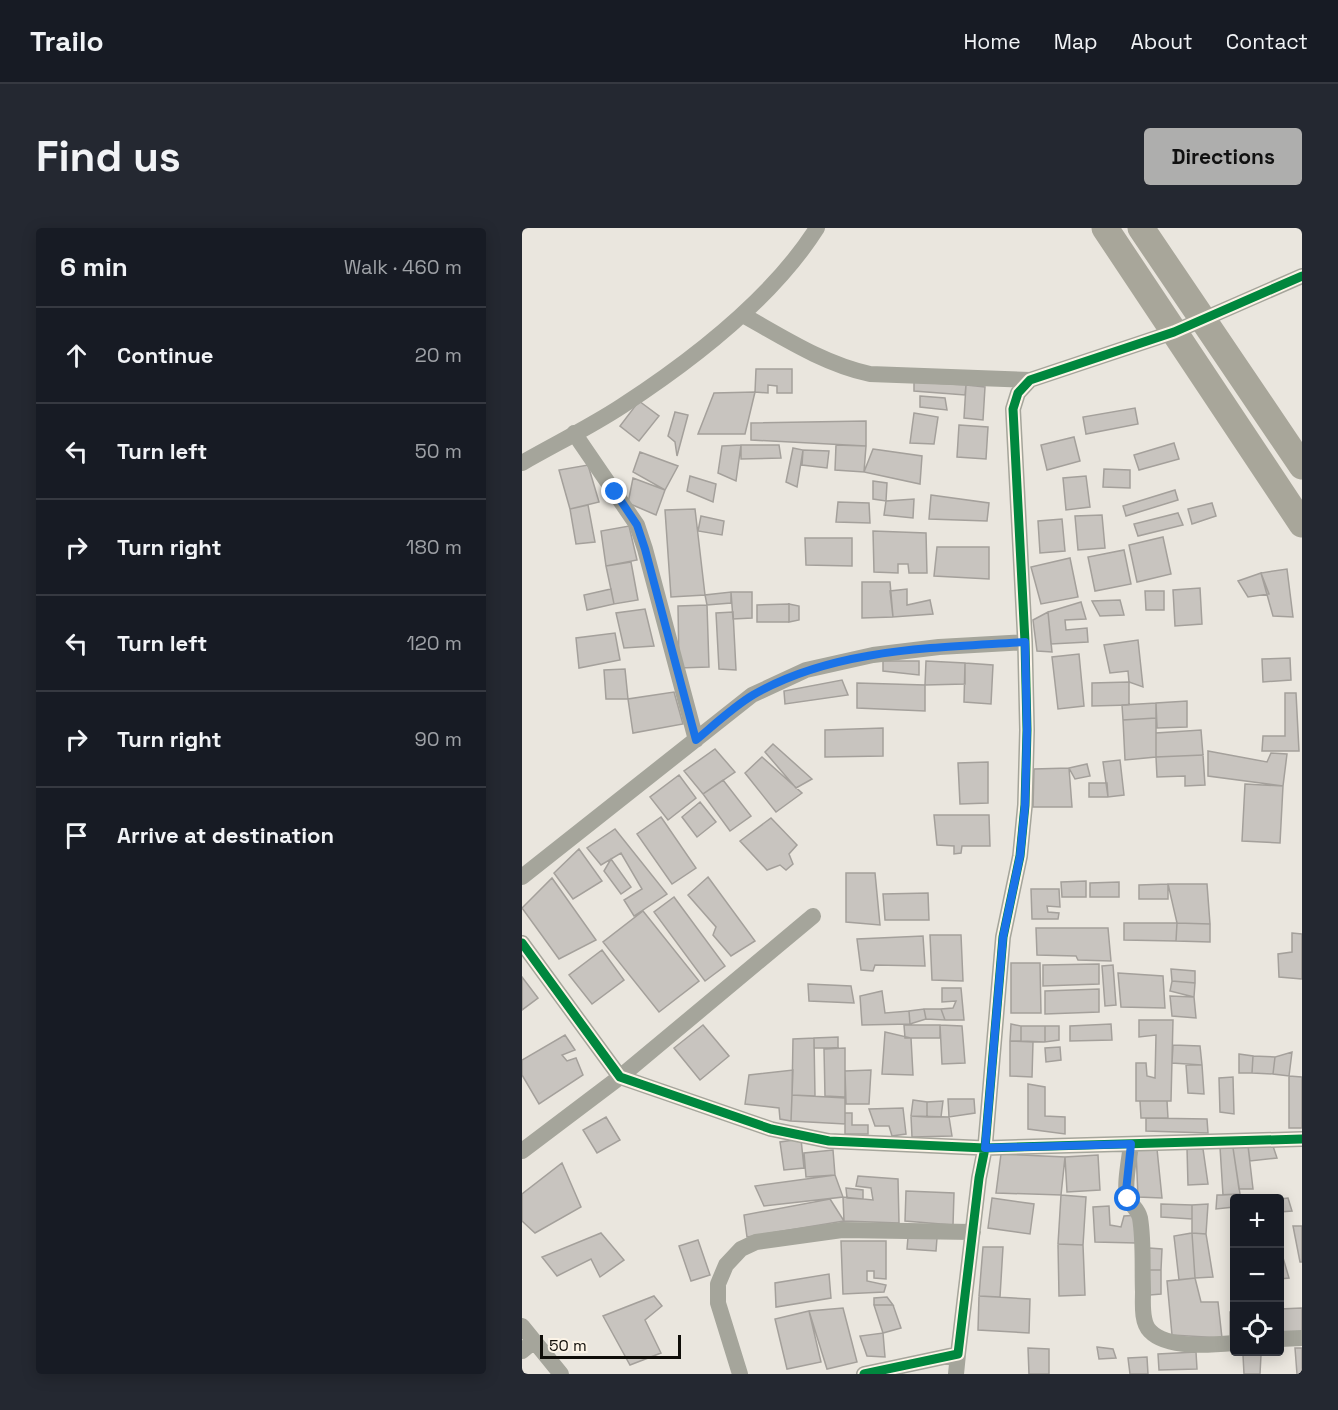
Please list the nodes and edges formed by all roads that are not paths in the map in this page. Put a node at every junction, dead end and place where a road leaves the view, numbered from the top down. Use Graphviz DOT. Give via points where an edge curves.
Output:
graph roads {
  1 [pos="817,228"];
  2 [pos="1105,228"];
  3 [pos="1142,228"];
  4 [pos="1302,276"];
  5 [pos="743,315"];
  6 [pos="1204,319"];
  7 [pos="1174,332"];
  8 [pos="1030,380"];
  9 [pos="574,433"];
  10 [pos="522,463"];
  11 [pos="1302,466"];
  12 [pos="1302,524"];
  13 [pos="1025,642"];
  14 [pos="696,740"];
  15 [pos="522,877"];
  16 [pos="813,916"];
  17 [pos="522,943"];
  18 [pos="620,1077"];
  19 [pos="1302,1139"];
  20 [pos="1131,1144"];
  21 [pos="985,1148"];
  22 [pos="522,1152"];
  23 [pos="973,1232"];
  24 [pos="522,1326"];
  25 [pos="1302,1338"];
  26 [pos="1284,1339"];
  27 [pos="1230,1343"];
  28 [pos="528,1346"];
  29 [pos="958,1354"];
  30 [pos="561,1374"];
  31 [pos="740,1374"];
  32 [pos="864,1374"];
  33 [pos="956,1374"];
  1 -- 5 [label="street" via="805,247"];
  2 -- 7 [label="main road"];
  3 -- 6 [label="main road"];
  4 -- 6 [label="street"];
  5 -- 8 [label="street" via="848,369 870,374"];
  5 -- 9 [label="street" via="620,408"];
  6 -- 7 [label="street"];
  6 -- 11 [label="main road"];
  7 -- 8 [label="street"];
  7 -- 12 [label="main road"];
  8 -- 13 [label="street" via="1018,393 1013,409"];
  9 -- 10 [label="street"];
  9 -- 14 [label="street" via="637,525"];
  13 -- 14 [label="street" via="873,655 806,670 752,695"];
  13 -- 21 [label="street" via="1025,805 1020,856 1003,937"];
  14 -- 15 [label="street"];
  16 -- 18 [label="street"];
  17 -- 18 [label="street"];
  18 -- 21 [label="street" via="771,1128 830,1141"];
  18 -- 22 [label="street"];
  19 -- 20 [label="street"];
  20 -- 21 [label="street"];
  20 -- 27 [label="street" via="1126,1191 1139,1215 1142,1232 1143,1316 1149,1331 1181,1343"];
  21 -- 23 [label="street"];
  23 -- 29 [label="street"];
  23 -- 31 [label="street" via="842,1230 756,1242 741,1249 726,1265 718,1284 718,1302"];
  24 -- 28 [label="street"];
  25 -- 26 [label="street"];
  28 -- 30 [label="street"];
  29 -- 32 [label="street"];
  29 -- 33 [label="street"];
}
